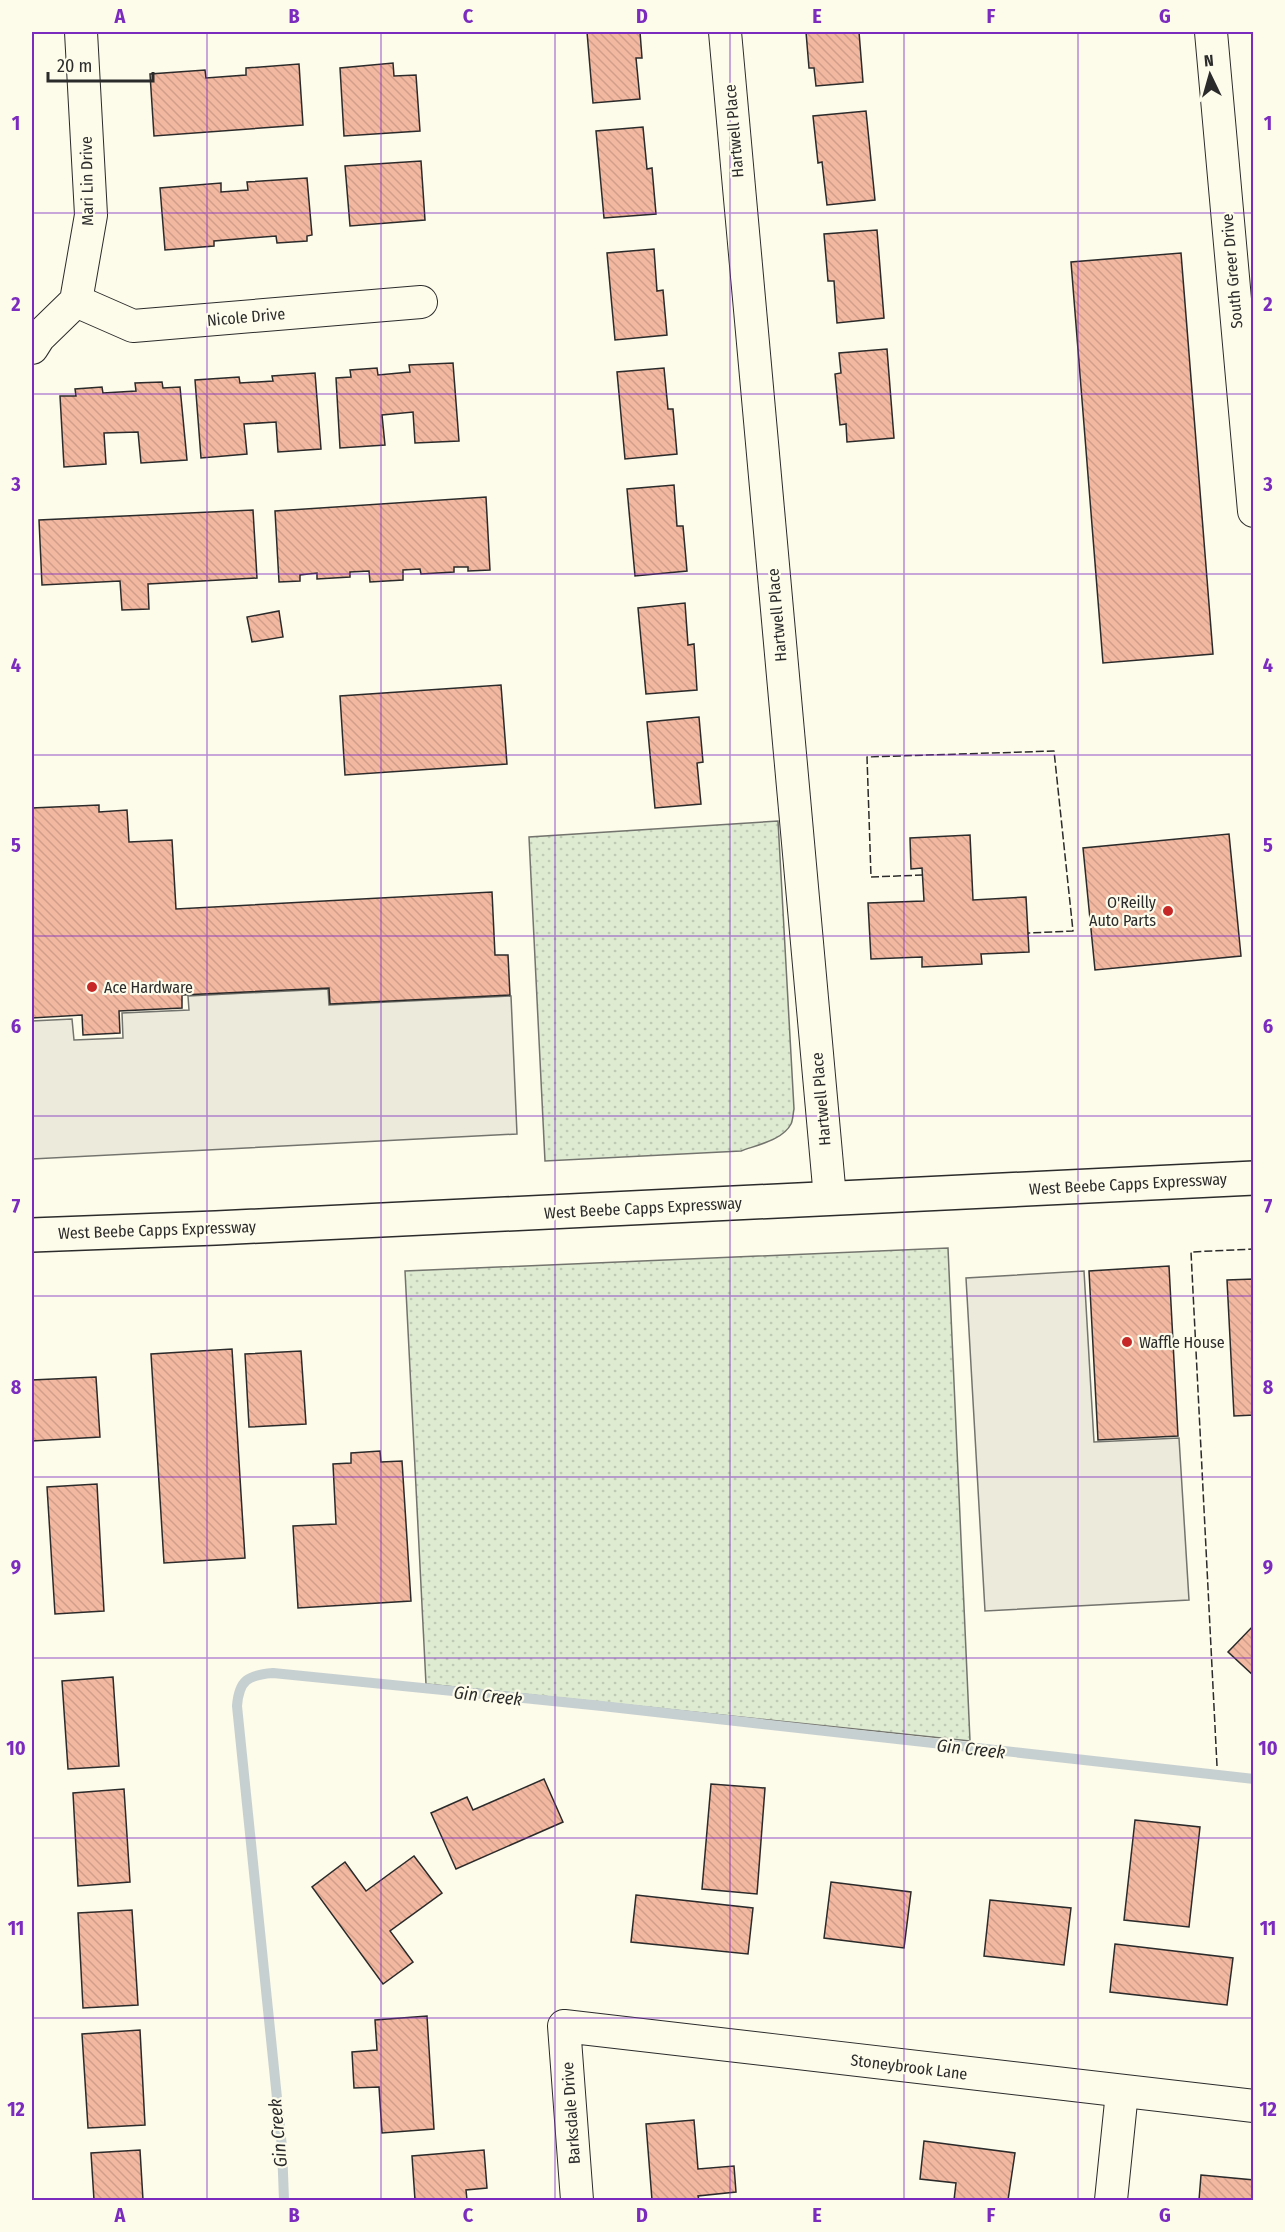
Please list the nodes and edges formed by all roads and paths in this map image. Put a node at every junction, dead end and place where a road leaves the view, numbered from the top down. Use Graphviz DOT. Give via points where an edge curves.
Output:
graph roads {
  1 [pos="81,32"];
  2 [pos="724,32"];
  3 [pos="1211,32"];
  4 [pos="76,301"];
  5 [pos="421,302"];
  6 [pos="32,348"];
  7 [pos="1254,511"];
  8 [pos="1254,1178"];
  9 [pos="830,1198"];
  10 [pos="32,1235"];
  11 [pos="564,2026"];
  12 [pos="1122,2092"];
  13 [pos="1254,2106"];
  14 [pos="577,2200"];
  15 [pos="1111,2200"];
  1 -- 4 [label="street, Mari Lin Drive" via="91,215"];
  2 -- 9 [label="street, Hartwell Place"];
  3 -- 7 [label="street, South Greer Drive"];
  4 -- 5 [label="street, Nicole Drive" via="133,326"];
  4 -- 6 [label="street"];
  8 -- 9 [label="main road, West Beebe Capps Expressway"];
  9 -- 10 [label="main road, West Beebe Capps Expressway"];
  11 -- 12 [label="street, Stoneybrook Lane"];
  11 -- 14 [label="street, Barksdale Drive"];
  12 -- 13 [label="street, Stoneybrook Lane"];
  12 -- 15 [label="street"];
}
